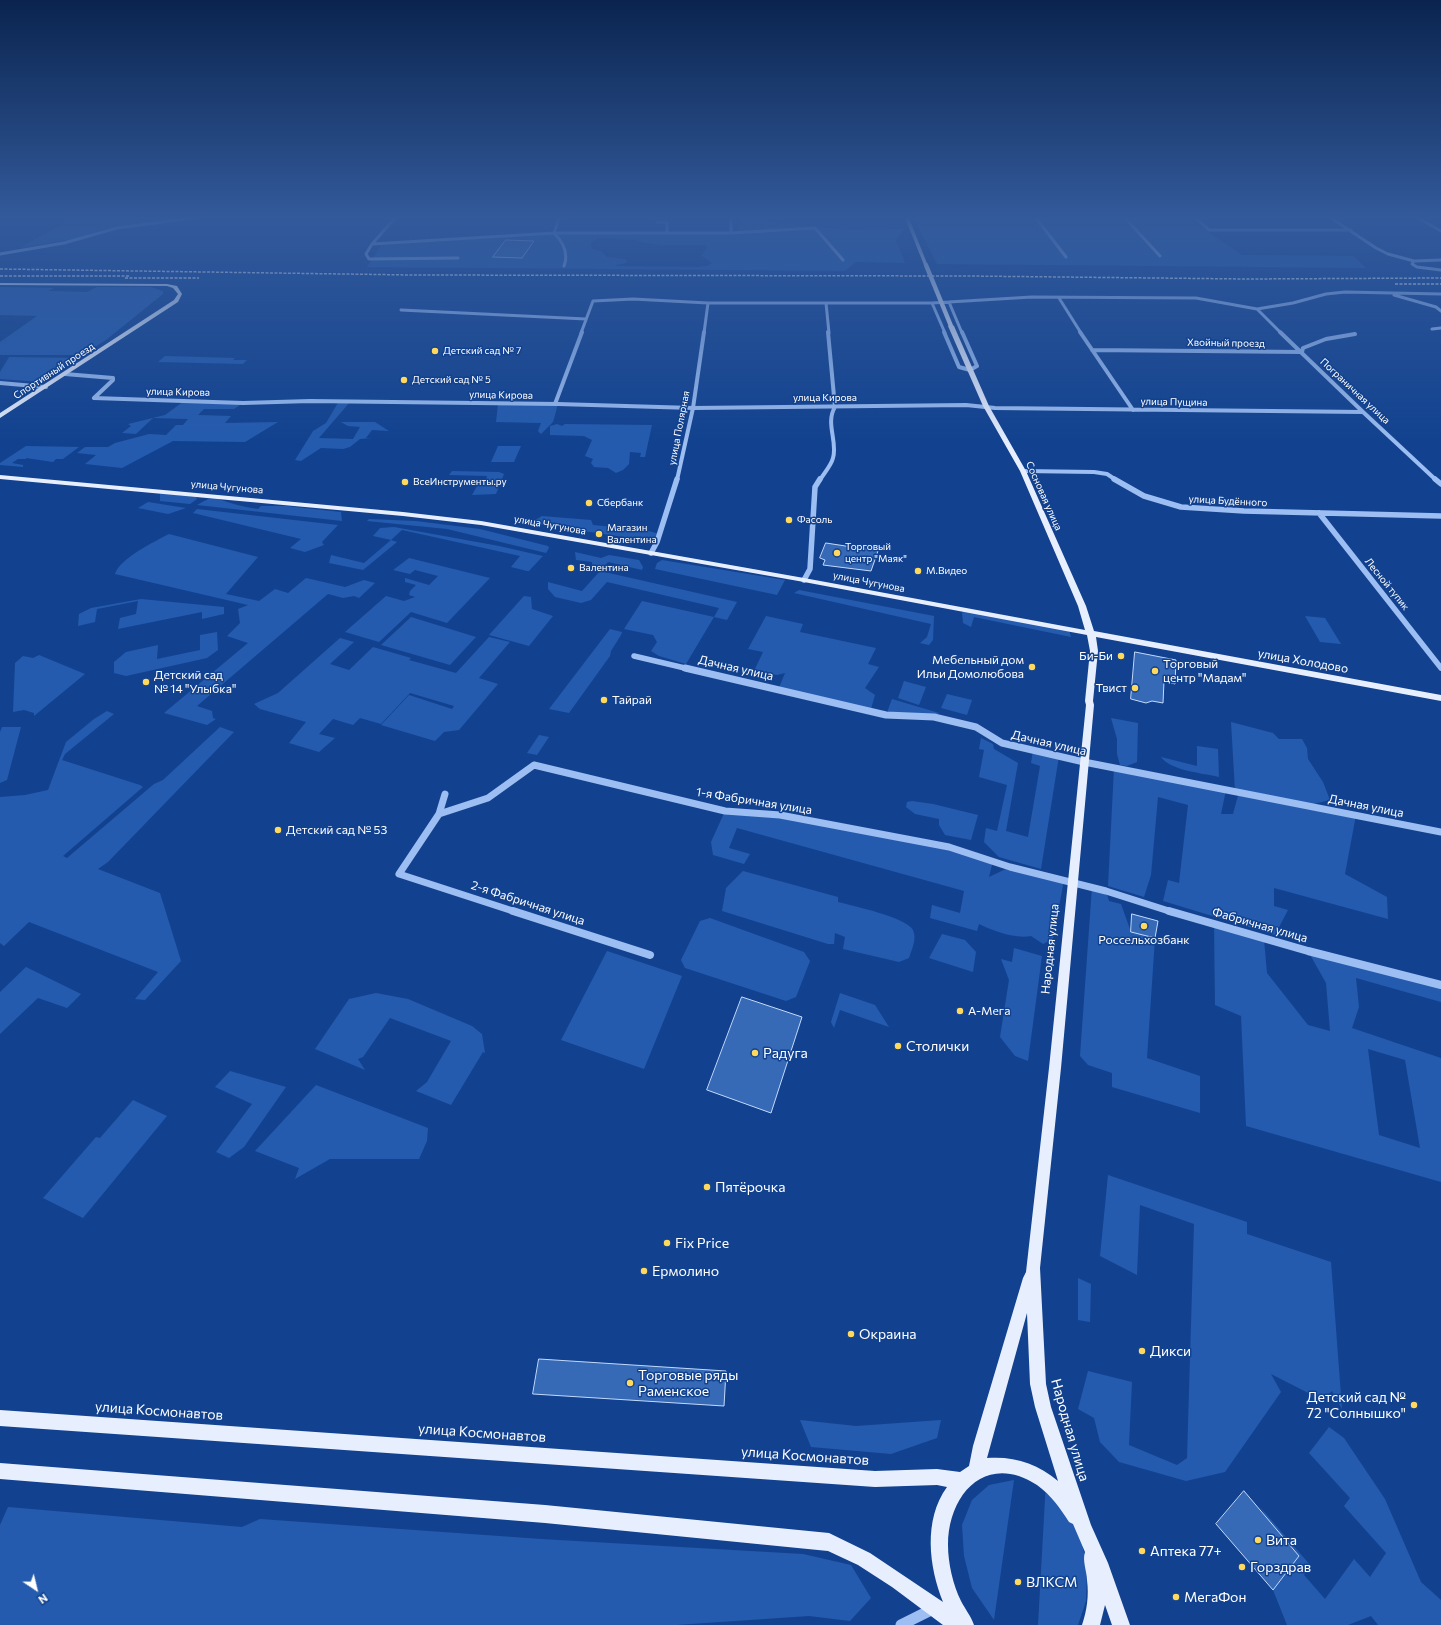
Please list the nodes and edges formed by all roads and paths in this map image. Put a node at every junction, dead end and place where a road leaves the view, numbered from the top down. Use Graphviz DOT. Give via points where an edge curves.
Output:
graph roads {
  1 [pos="180,294"];
  2 [pos="938,294"];
  3 [pos="1329,294"];
  4 [pos="1391,294"];
  5 [pos="1059,298"];
  6 [pos="949,302"];
  7 [pos="708,303"];
  8 [pos="826,303"];
  9 [pos="932,303"];
  10 [pos="1257,309"];
  11 [pos="402,310"];
  12 [pos="1441,311"];
  13 [pos="586,319"];
  14 [pos="1441,328"];
  15 [pos="1432,329"];
  16 [pos="1355,334"];
  17 [pos="1092,350"];
  18 [pos="1302,352"];
  19 [pos="970,370"];
  20 [pos="65,374"];
  21 [pos="0,383"];
  22 [pos="46,387"];
  23 [pos="555,404"];
  24 [pos="986,406"];
  25 [pos="693,408"];
  26 [pos="835,408"];
  27 [pos="1133,410"];
  28 [pos="1363,412"];
  29 [pos="0,416"];
  30 [pos="1023,471"];
  31 [pos="0,476"];
  32 [pos="1441,484"];
  33 [pos="1319,513"];
  34 [pos="1441,516"];
  35 [pos="651,553"];
  36 [pos="804,580"];
  37 [pos="1091,634"];
  38 [pos="634,656"];
  39 [pos="1441,668"];
  40 [pos="1441,698"];
  41 [pos="1084,762"];
  42 [pos="446,794"];
  43 [pos="439,814"];
  44 [pos="1441,832"];
  45 [pos="1073,882"];
  46 [pos="650,956"];
  47 [pos="1441,985"];
  48 [pos="1033,1268"];
  49 [pos="0,1418"];
  50 [pos="0,1471"];
  51 [pos="969,1476"];
  52 [pos="1083,1528"];
  53 [pos="936,1608"];
  54 [pos="901,1625"];
  55 [pos="956,1625"];
  56 [pos="965,1625"];
  57 [pos="1091,1625"];
  58 [pos="1121,1625"];
  1 -- 20 [label="main road, Спортивный проезд" via="176,301"];
  2 -- 19 [label="main road, Сосновая улица, bridge"];
  3 -- 10 [label="street"];
  4 -- 12 [label="street" via="1436,306"];
  5 -- 6 [label="street"];
  5 -- 10 [label="street" via="1196,298"];
  5 -- 17 [label="street"];
  6 -- 9 [label="street"];
  6 -- 19 [label="street" via="977,366"];
  7 -- 8 [label="street"];
  7 -- 13 [label="street" via="633,299 593,301"];
  7 -- 25 [label="street, улица Полярная"];
  8 -- 9 [label="street"];
  8 -- 26 [label="street"];
  9 -- 19 [label="street" via="959,367"];
  10 -- 18 [label="street, Пограничная улица"];
  11 -- 13 [label="street"];
  13 -- 23 [label="street"];
  14 -- 15 [label="street"];
  16 -- 18 [label="street" via="1326,339 1303,348"];
  17 -- 18 [label="street, Хвойный проезд"];
  17 -- 27 [label="street"];
  18 -- 28 [label="street, Пограничная улица"];
  19 -- 24 [label="main road, Сосновая улица"];
  20 -- 22 [label="main road, Спортивный проезд"];
  20 -- 23 [label="street, улица Кирова" via="113,378 94,398 243,403 310,401"];
  21 -- 22 [label="street"];
  22 -- 29 [label="main road, Спортивный проезд"];
  23 -- 25 [label="street, улица Кирова"];
  24 -- 26 [label="street, улица Кирова"];
  24 -- 27 [label="street, улица Пущина"];
  24 -- 30 [label="main road, Сосновая улица"];
  25 -- 26 [label="street, улица Кирова"];
  25 -- 35 [label="street, улица Полярная" via="681,468"];
  26 -- 36 [label="street" via="831,424 834,456 815,487 810,569"];
  27 -- 28 [label="street, улица Пущина"];
  28 -- 32 [label="street, Пограничная улица"];
  30 -- 33 [label="street, улица Будённого" via="1107,474 1144,496 1181,507"];
  30 -- 37 [label="main road, Сосновая улица" via="1082,606"];
  31 -- 35 [label="main road, улица Чугунова" via="481,523"];
  33 -- 34 [label="street, улица Будённого"];
  33 -- 39 [label="street, Лесной тупик"];
  35 -- 36 [label="main road, улица Чугунова"];
  36 -- 37 [label="main road, улица Чугунова"];
  37 -- 40 [label="main road, улица Холодово"];
  37 -- 41 [label="main road, Народная улица" via="1094,651 1093,672 1088,701 1090,705"];
  38 -- 41 [label="street, Дачная улица" via="886,715 934,717 976,727 1002,743"];
  41 -- 44 [label="street, Дачная улица"];
  41 -- 45 [label="main road, Народная улица"];
  42 -- 43 [label="street"];
  43 -- 45 [label="street, 1-я Фабричная улица" via="488,798 534,765 725,811 780,815 949,848"];
  43 -- 46 [label="street, 2-я Фабричная улица" via="399,874"];
  45 -- 47 [label="street, Фабричная улица" via="1301,949"];
  45 -- 48 [label="main road, Народная улица"];
  48 -- 51 [label="main road, Народная улица" via="981,1446"];
  48 -- 52 [label="main road, Народная улица" via="1038,1384 1056,1450"];
  49 -- 51 [label="main road, улица Космонавтов" via="875,1479"];
  50 -- 53 [label="main road" via="545,1514 828,1542 864,1559"];
  51 -- 52 [label="main road" via="994,1465 1011,1465 1032,1472 1061,1495"];
  51 -- 56 [label="main road" via="952,1493 941,1525 939,1545 949,1595"];
  52 -- 57 [label="main road" via="1094,1563 1096,1596"];
  52 -- 58 [label="main road" via="1100,1563"];
  53 -- 54 [label="street"];
  53 -- 55 [label="main road"];
}
